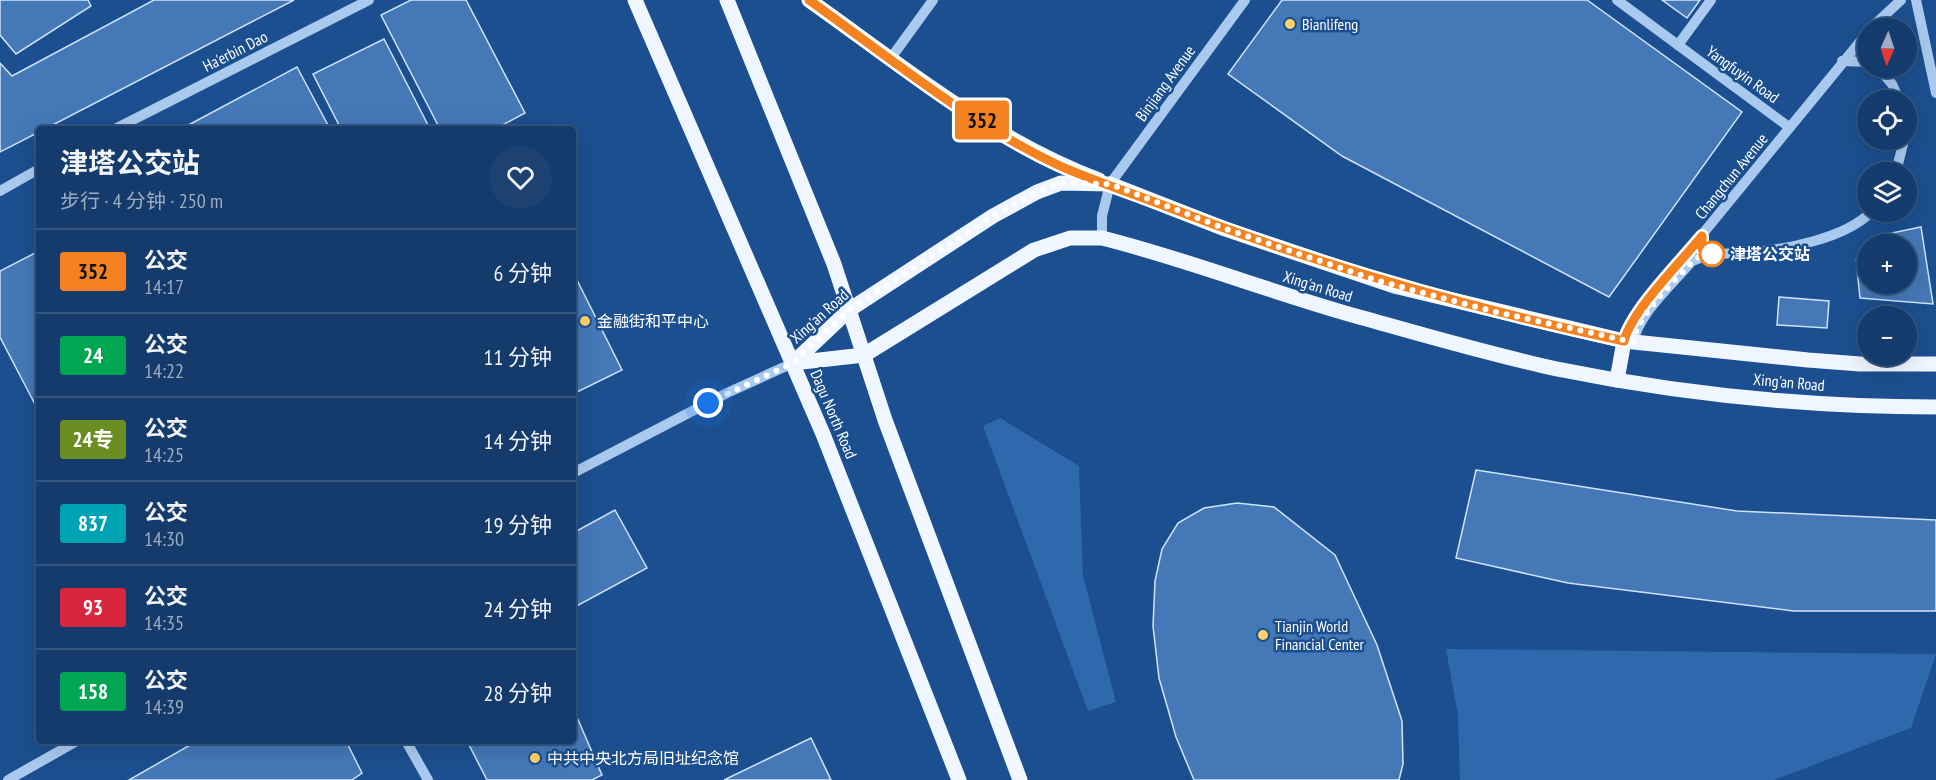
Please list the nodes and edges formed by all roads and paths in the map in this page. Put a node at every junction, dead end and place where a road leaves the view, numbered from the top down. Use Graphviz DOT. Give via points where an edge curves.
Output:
graph roads {
  1 [pos="369,0"];
  2 [pos="635,0"];
  3 [pos="727,0"];
  4 [pos="809,0"];
  5 [pos="933,0"];
  6 [pos="1245,0"];
  7 [pos="1617,0"];
  8 [pos="1711,0"];
  9 [pos="1901,0"];
  10 [pos="1916,0"];
  11 [pos="1882,18"];
  12 [pos="1857,44"];
  13 [pos="1678,45"];
  14 [pos="891,58"];
  15 [pos="1842,61"];
  16 [pos="1857,62"];
  17 [pos="1936,93"];
  18 [pos="121,126"];
  19 [pos="1789,127"];
  20 [pos="36,172"];
  21 [pos="1110,184"];
  22 [pos="0,191"];
  23 [pos="1857,221"];
  24 [pos="1702,236"];
  25 [pos="1102,238"];
  26 [pos="1715,255"];
  27 [pos="849,310"];
  28 [pos="1628,342"];
  29 [pos="864,355"];
  30 [pos="793,363"];
  31 [pos="1936,364"];
  32 [pos="1622,381"];
  33 [pos="1936,407"];
  34 [pos="576,471"];
  35 [pos="72,744"];
  36 [pos="408,744"];
  37 [pos="954,778"];
  38 [pos="8,780"];
  39 [pos="428,780"];
  40 [pos="1020,780"];
  1 -- 18 [label="street, Ha'erbin Dao"];
  2 -- 30 [label="main road, Dagu North Road"];
  3 -- 27 [label="main road"];
  4 -- 14 [label="main road"];
  5 -- 14 [label="street"];
  6 -- 21 [label="street, Binjiang Avenue"];
  7 -- 13 [label="street, Yangfuyin Road"];
  8 -- 13 [label="street"];
  9 -- 11 [label="street"];
  10 -- 17 [label="street"];
  12 -- 15 [label="street, Changchun Avenue"];
  13 -- 19 [label="street, Yangfuyin Road"];
  14 -- 21 [label="main road" via="1000,132 1059,165"];
  15 -- 16 [label="street"];
  15 -- 19 [label="street, Changchun Avenue"];
  19 -- 24 [label="street, Changchun Avenue"];
  20 -- 22 [label="street"];
  21 -- 25 [label="street" via="1102,216"];
  21 -- 27 [label="main road, Xing'an Road" via="1061,183 1037,192 993,216"];
  21 -- 28 [label="main road, Xing'an Road" via="1248,237 1394,286"];
  23 -- 26 [label="street" via="1815,240"];
  24 -- 26 [label="street" via="1702,249"];
  24 -- 28 [label="street, Changchun Avenue" via="1629,326"];
  25 -- 29 [label="main road, Xing'an Road" via="1070,238 1034,250"];
  25 -- 32 [label="main road, Xing'an Road" via="1361,318 1508,357"];
  26 -- 28 [label="street" via="1692,262"];
  27 -- 29 [label="main road"];
  27 -- 30 [label="main road, Xing'an Road"];
  28 -- 31 [label="main road, Xing'an Road" via="1860,364"];
  28 -- 32 [label="main road"];
  29 -- 30 [label="main road, Xing'an Road"];
  29 -- 40 [label="main road"];
  30 -- 34 [label="street"];
  30 -- 37 [label="main road, Dagu North Road"];
  32 -- 33 [label="main road, Xing'an Road" via="1751,397"];
  35 -- 38 [label="street"];
  36 -- 39 [label="street"];
}
